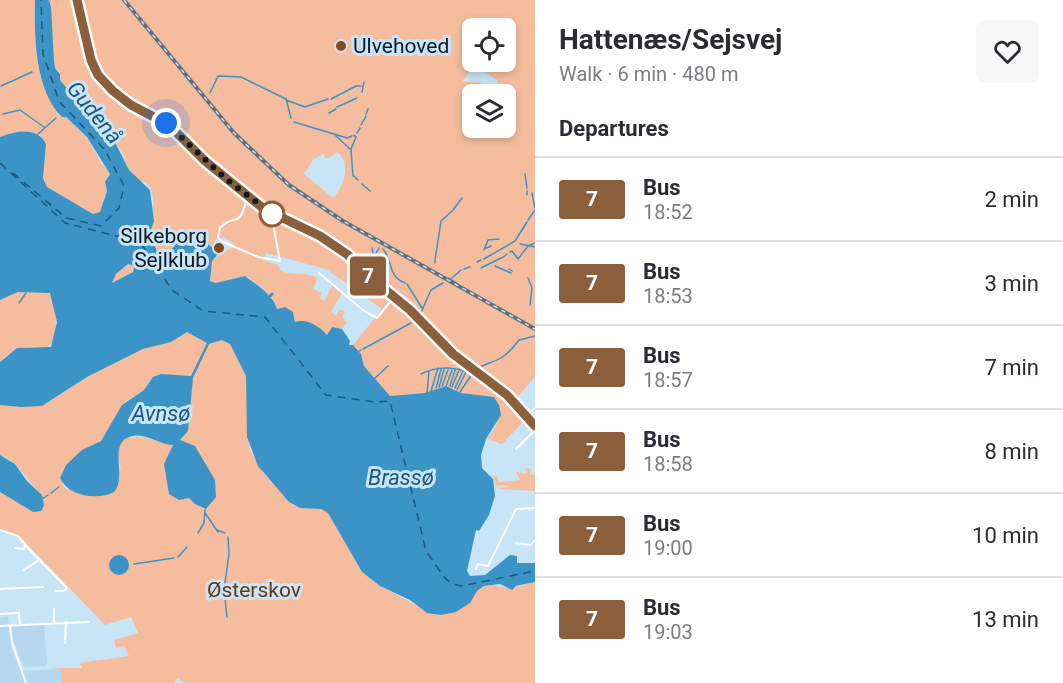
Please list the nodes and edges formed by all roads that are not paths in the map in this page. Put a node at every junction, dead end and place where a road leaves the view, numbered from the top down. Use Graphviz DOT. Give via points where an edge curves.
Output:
graph roads {
  1 [pos="77,0"];
  2 [pos="247,197"];
  3 [pos="270,213"];
  4 [pos="319,273"];
  5 [pos="394,297"];
  6 [pos="535,408"];
  7 [pos="526,416"];
  8 [pos="535,427"];
  9 [pos="516,448"];
  10 [pos="535,508"];
  11 [pos="0,530"];
  12 [pos="535,540"];
  13 [pos="516,543"];
  14 [pos="26,546"];
  15 [pos="15,548"];
  16 [pos="39,560"];
  17 [pos="476,569"];
  18 [pos="24,570"];
  19 [pos="43,587"];
  20 [pos="0,589"];
  21 [pos="56,591"];
  22 [pos="54,609"];
  23 [pos="0,614"];
  24 [pos="54,622"];
  25 [pos="66,622"];
  26 [pos="88,622"];
  27 [pos="20,625"];
  28 [pos="0,626"];
  29 [pos="10,626"];
  30 [pos="65,643"];
  31 [pos="26,683"];
  1 -- 2 [label="street" via="90,58 104,82 124,101 169,125"];
  2 -- 3 [label="street"];
  2 -- 3 [label="street" via="239,219 220,228 221,241 258,257 280,261"];
  3 -- 5 [label="street" via="333,244"];
  4 -- 5 [label="street" via="377,318"];
  5 -- 7 [label="street"];
  6 -- 7 [label="street"];
  7 -- 8 [label="street"];
  8 -- 9 [label="street"];
  10 -- 17 [label="street" via="516,509 488,566 478,564"];
  11 -- 14 [label="street" via="18,536"];
  12 -- 13 [label="street" via="531,545"];
  14 -- 15 [label="street" via="21,550"];
  14 -- 16 [label="street"];
  16 -- 18 [label="street"];
  16 -- 21 [label="street" via="67,588"];
  19 -- 20 [label="street"];
  22 -- 24 [label="street"];
  23 -- 27 [label="street" via="19,613"];
  24 -- 25 [label="street"];
  24 -- 27 [label="street"];
  25 -- 26 [label="street"];
  25 -- 30 [label="street"];
  27 -- 29 [label="street"];
  28 -- 29 [label="street"];
  29 -- 31 [label="street"];
}
